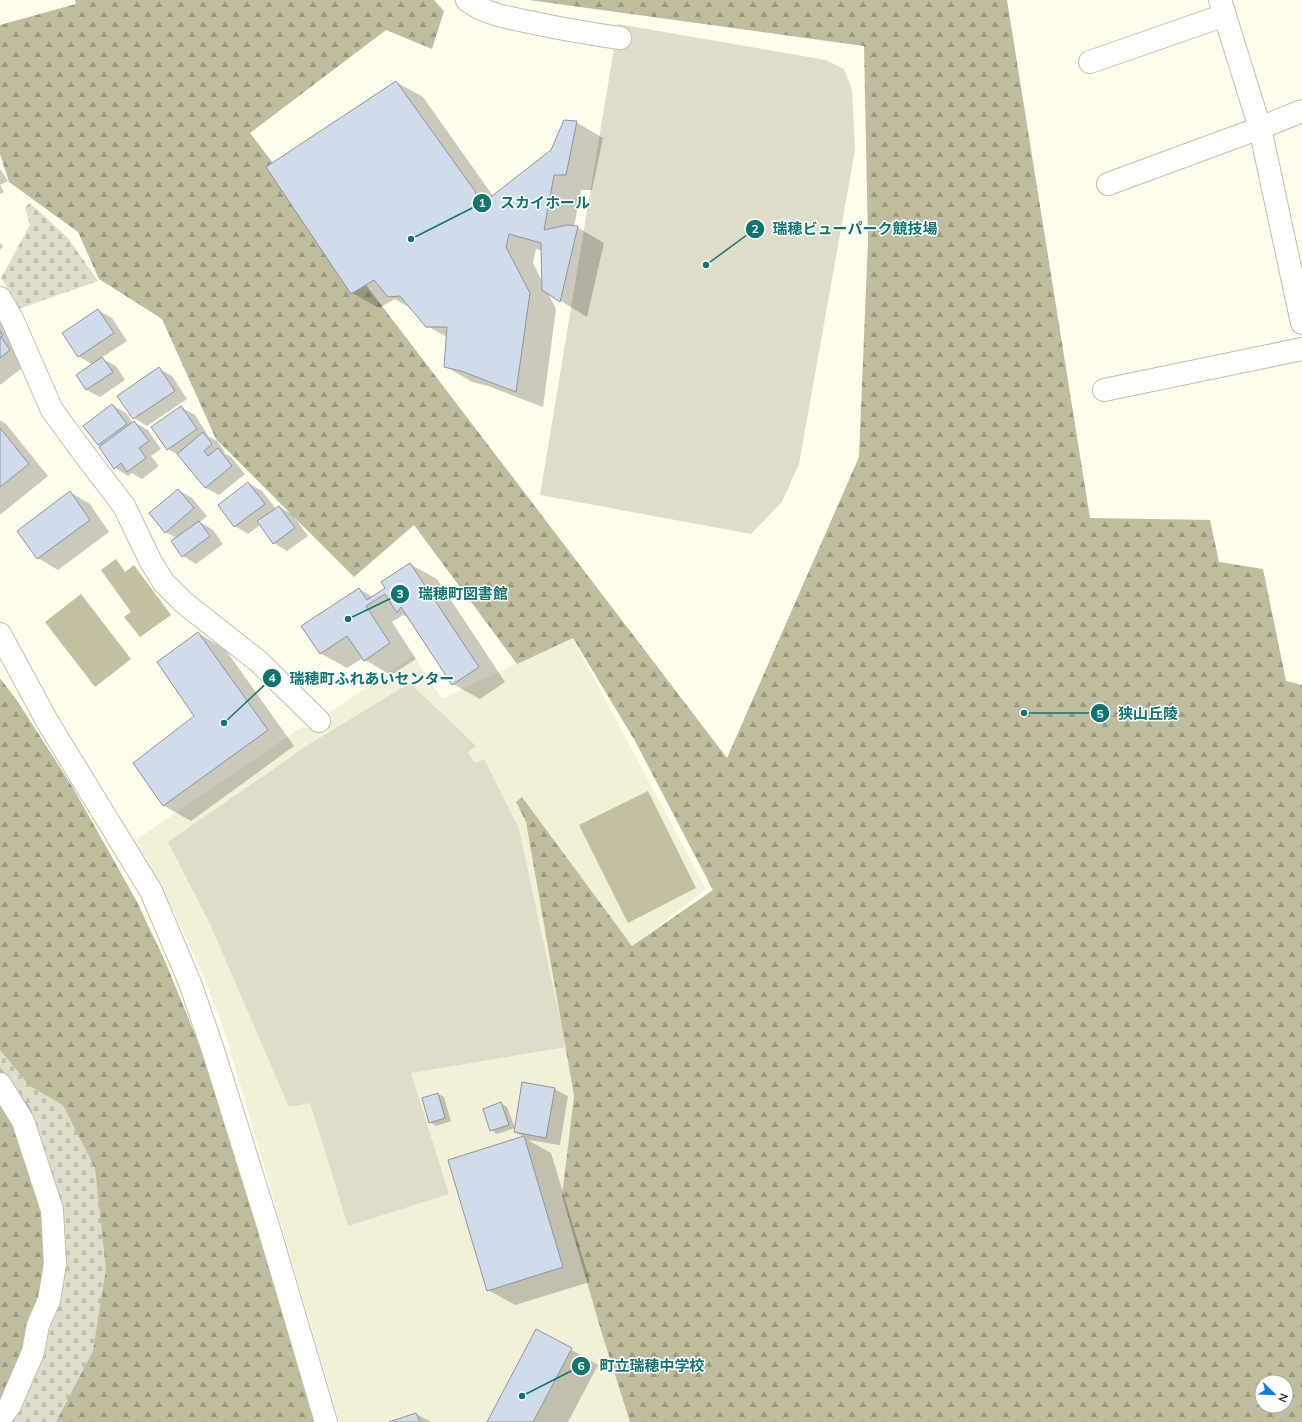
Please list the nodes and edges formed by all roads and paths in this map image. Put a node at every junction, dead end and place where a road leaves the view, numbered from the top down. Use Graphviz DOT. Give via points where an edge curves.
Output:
graph roads {
  1 [pos="467,0"];
  2 [pos="1222,8"];
  3 [pos="620,38"];
  4 [pos="1090,62"];
  5 [pos="1302,111"];
  6 [pos="1260,128"];
  7 [pos="1108,184"];
  8 [pos="0,298"];
  9 [pos="1302,323"];
  10 [pos="1302,349"];
  11 [pos="1104,390"];
  12 [pos="0,634"];
  13 [pos="319,721"];
  14 [pos="0,1084"];
  15 [pos="0,1419"];
  16 [pos="326,1422"];
  1 -- 3 [label="street" via="497,15"];
  2 -- 4 [label="street"];
  2 -- 6 [label="street"];
  5 -- 6 [label="street"];
  6 -- 7 [label="street"];
  6 -- 9 [label="street"];
  8 -- 13 [label="street" via="12,319 52,410 124,506 164,583 183,602 258,662"];
  10 -- 11 [label="street"];
  12 -- 16 [label="street" via="47,721 151,891 190,983 267,1221"];
  14 -- 15 [label="street" via="23,1121 52,1210 55,1264 49,1300 38,1325 33,1352 10,1406"];
}
